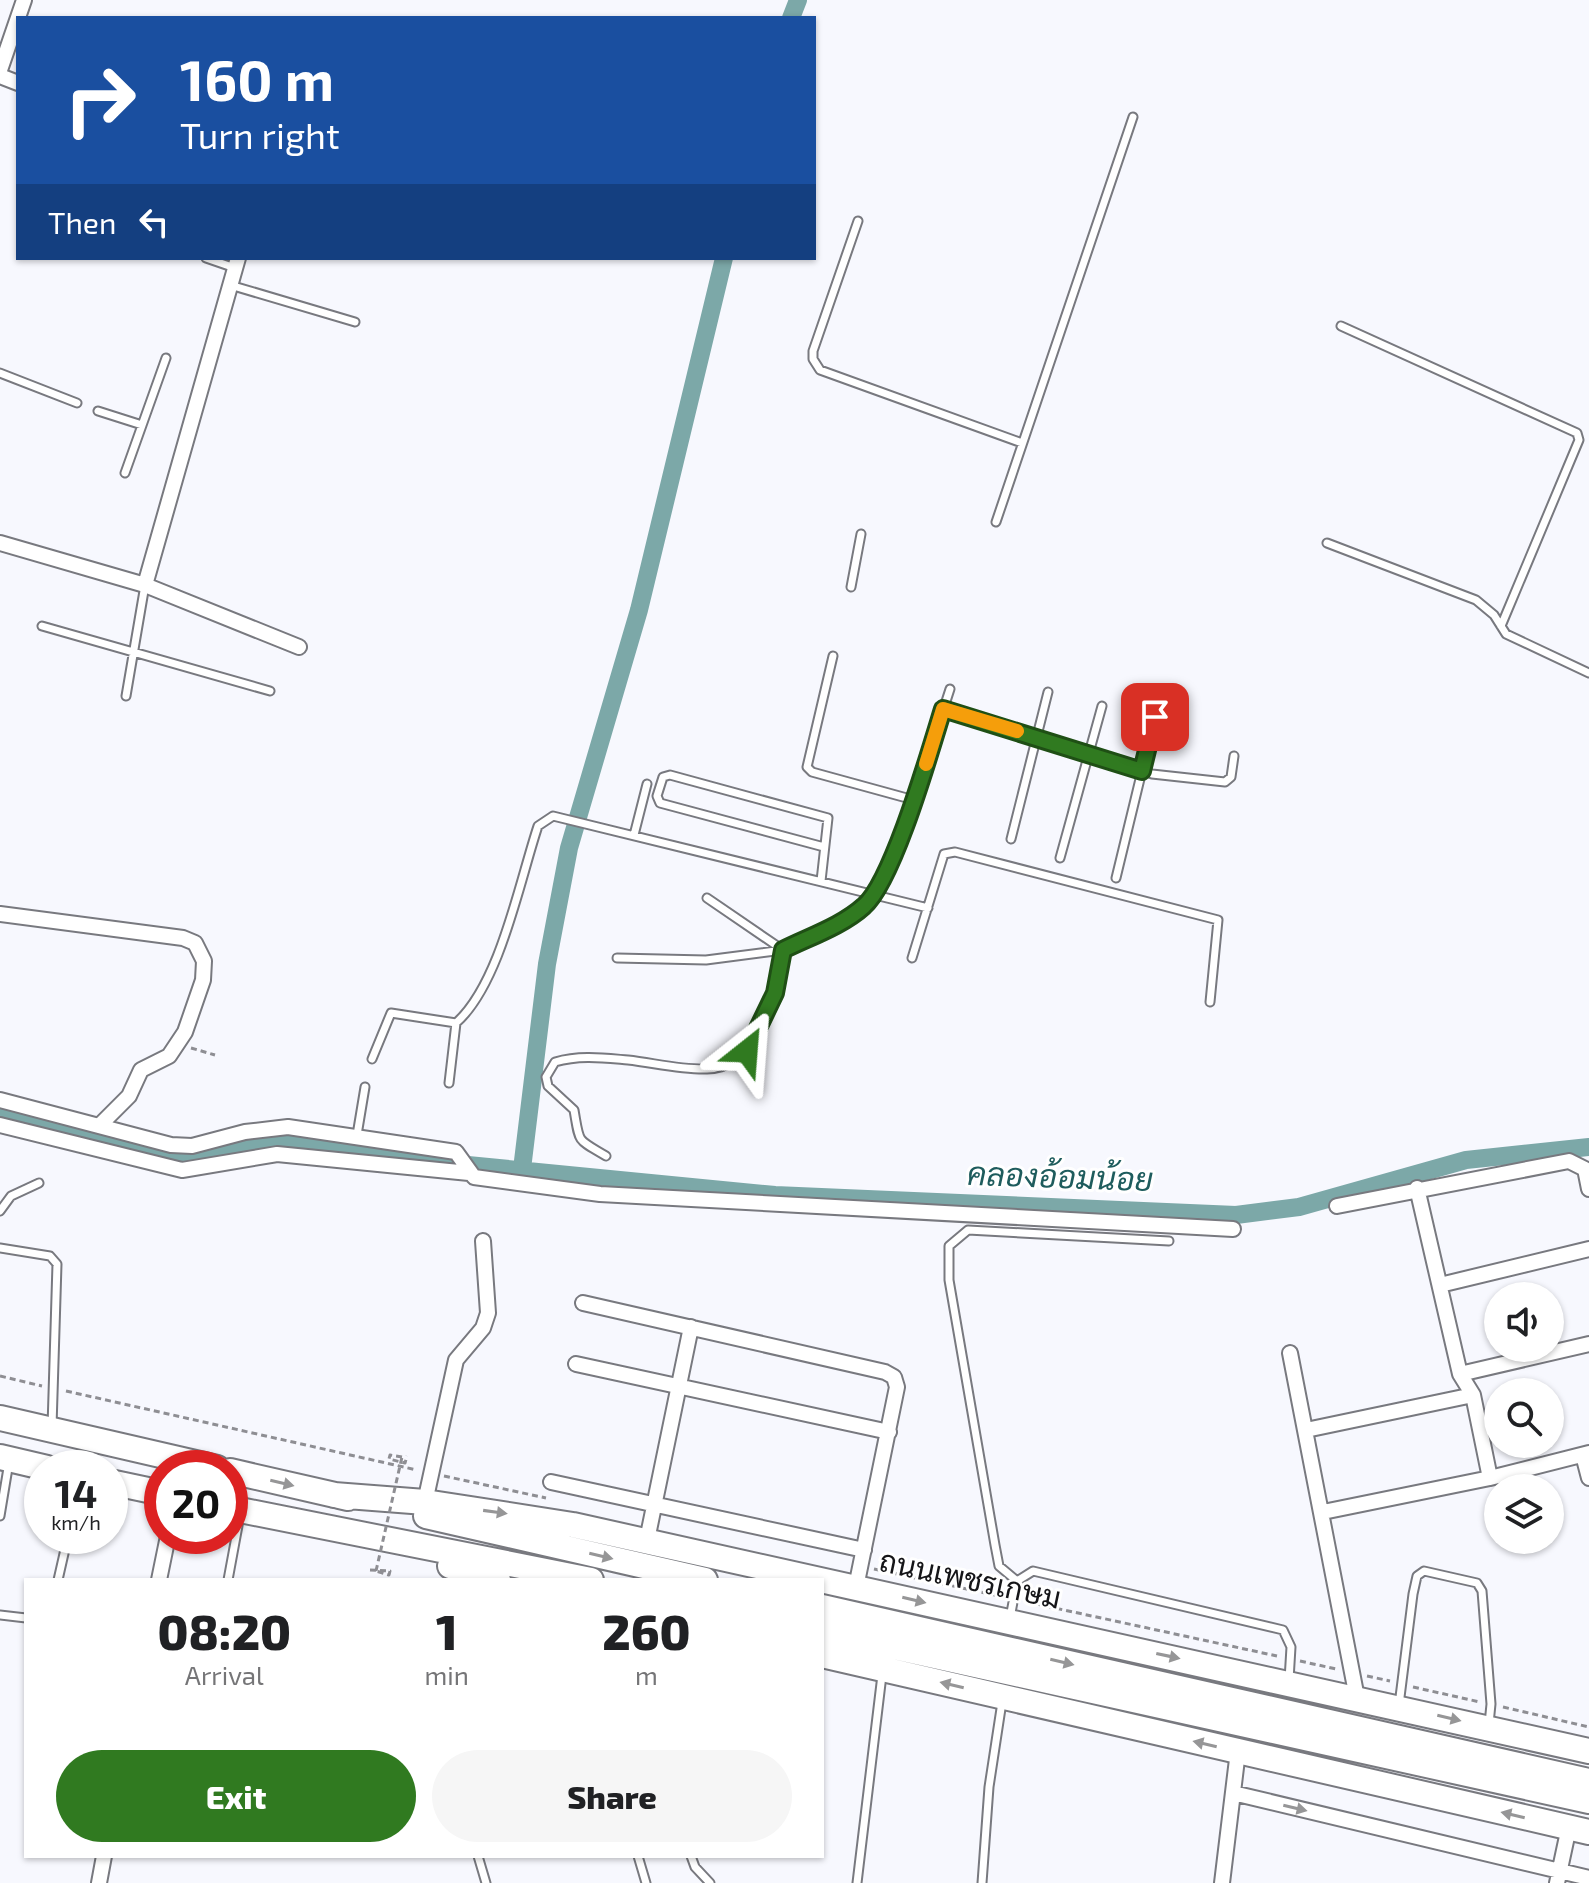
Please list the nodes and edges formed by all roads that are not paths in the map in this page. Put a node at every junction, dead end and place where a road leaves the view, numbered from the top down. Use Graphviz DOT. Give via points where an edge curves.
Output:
graph roads {
  1 [pos="16,23"];
  2 [pos="0,70"];
  3 [pos="1133,117"];
  4 [pos="858,221"];
  5 [pos="236,263"];
  6 [pos="230,285"];
  7 [pos="355,322"];
  8 [pos="1341,326"];
  9 [pos="166,358"];
  10 [pos="0,373"];
  11 [pos="77,403"];
  12 [pos="98,411"];
  13 [pos="142,425"];
  14 [pos="1022,443"];
  15 [pos="125,473"];
  16 [pos="996,522"];
  17 [pos="861,534"];
  18 [pos="0,543"];
  19 [pos="1327,543"];
  20 [pos="145,585"];
  21 [pos="851,587"];
  22 [pos="42,626"];
  23 [pos="1501,626"];
  24 [pos="299,647"];
  25 [pos="133,651"];
  26 [pos="833,656"];
  27 [pos="1589,673"];
  28 [pos="950,689"];
  29 [pos="270,691"];
  30 [pos="1048,692"];
  31 [pos="126,696"];
  32 [pos="1102,706"];
  33 [pos="943,709"];
  34 [pos="1155,717"];
  35 [pos="1036,737"];
  36 [pos="1087,752"];
  37 [pos="1234,756"];
  38 [pos="1142,771"];
  39 [pos="647,784"];
  40 [pos="914,800"];
  41 [pos="634,835"];
  42 [pos="1011,839"];
  43 [pos="824,847"];
  44 [pos="1060,858"];
  45 [pos="1116,878"];
  46 [pos="821,881"];
  47 [pos="875,895"];
  48 [pos="707,898"];
  49 [pos="928,908"];
  50 [pos="0,914"];
  51 [pos="783,950"];
  52 [pos="617,958"];
  53 [pos="912,958"];
  54 [pos="1210,1002"];
  55 [pos="456,1023"];
  56 [pos="372,1059"];
  57 [pos="449,1083"];
  58 [pos="365,1087"];
  59 [pos="0,1100"];
  60 [pos="0,1125"];
  61 [pos="100,1125"];
  62 [pos="357,1135"];
  63 [pos="606,1156"];
  64 [pos="469,1172"];
  65 [pos="39,1183"];
  66 [pos="1417,1188"];
  67 [pos="1589,1189"];
  68 [pos="1337,1206"];
  69 [pos="0,1211"];
  70 [pos="1233,1229"];
  71 [pos="483,1241"];
  72 [pos="1169,1241"];
  73 [pos="0,1248"];
  74 [pos="1589,1249"];
  75 [pos="1440,1285"];
  76 [pos="583,1303"];
  77 [pos="691,1327"];
  78 [pos="1589,1344"];
  79 [pos="1290,1353"];
  80 [pos="576,1364"];
  81 [pos="1460,1374"];
  82 [pos="679,1386"];
  83 [pos="1473,1395"];
  84 [pos="0,1418"];
  85 [pos="52,1430"];
  86 [pos="1306,1430"];
  87 [pos="889,1432"];
  88 [pos="144,1451"];
  89 [pos="1586,1454"];
  90 [pos="5,1458"];
  91 [pos="1489,1474"];
  92 [pos="1506,1474"];
  93 [pos="248,1475"];
  94 [pos="1589,1478"];
  95 [pos="1484,1479"];
  96 [pos="551,1482"];
  97 [pos="334,1495"];
  98 [pos="425,1502"];
  99 [pos="654,1505"];
  100 [pos="1323,1512"];
  101 [pos="248,1513"];
  102 [pos="0,1516"];
  103 [pos="327,1529"];
  104 [pos="647,1540"];
  105 [pos="864,1550"];
  106 [pos="64,1554"];
  107 [pos="164,1554"];
  108 [pos="231,1554"];
  109 [pos="58,1578"];
  110 [pos="159,1578"];
  111 [pos="228,1578"];
  112 [pos="491,1578"];
  113 [pos="581,1578"];
  114 [pos="696,1578"];
  115 [pos="816,1578"];
  116 [pos="824,1580"];
  117 [pos="1017,1581"];
  118 [pos="856,1587"];
  119 [pos="824,1607"];
  120 [pos="0,1615"];
  121 [pos="24,1618"];
  122 [pos="1009,1621"];
  123 [pos="824,1631"];
  124 [pos="830,1659"];
  125 [pos="883,1669"];
  126 [pos="1289,1682"];
  127 [pos="1003,1697"];
  128 [pos="1357,1698"];
  129 [pos="1399,1707"];
  130 [pos="1489,1728"];
  131 [pos="1341,1735"];
  132 [pos="1238,1751"];
  133 [pos="1589,1751"];
  134 [pos="1589,1781"];
  135 [pos="1233,1793"];
  136 [pos="1589,1801"];
  137 [pos="1579,1830"];
  138 [pos="104,1858"];
  139 [pos="479,1858"];
  140 [pos="639,1858"];
  141 [pos="692,1858"];
  142 [pos="1558,1877"];
  143 [pos="1589,1878"];
  144 [pos="99,1883"];
  145 [pos="486,1883"];
  146 [pos="646,1883"];
  147 [pos="710,1883"];
  148 [pos="857,1883"];
  149 [pos="982,1883"];
  150 [pos="1222,1883"];
  1 -- 2 [label="street"];
  3 -- 14 [label="lane"];
  4 -- 14 [label="lane" via="813,351 815,365"];
  5 -- 6 [label="street"];
  6 -- 7 [label="lane"];
  6 -- 20 [label="street"];
  8 -- 23 [label="lane" via="1577,433 1579,440"];
  9 -- 13 [label="lane"];
  10 -- 11 [label="lane"];
  12 -- 13 [label="lane"];
  13 -- 15 [label="lane"];
  14 -- 16 [label="lane"];
  17 -- 21 [label="lane"];
  18 -- 20 [label="street"];
  19 -- 23 [label="lane" via="1476,600"];
  20 -- 24 [label="street"];
  20 -- 25 [label="lane"];
  22 -- 25 [label="lane"];
  23 -- 27 [label="lane" via="1506,634"];
  25 -- 29 [label="lane"];
  25 -- 31 [label="lane"];
  26 -- 40 [label="lane" via="807,767"];
  28 -- 33 [label="lane"];
  30 -- 35 [label="lane"];
  32 -- 36 [label="lane"];
  33 -- 35 [label="lane"];
  33 -- 40 [label="lane"];
  34 -- 38 [label="lane"];
  35 -- 36 [label="lane"];
  35 -- 42 [label="lane"];
  36 -- 38 [label="lane"];
  36 -- 44 [label="lane"];
  37 -- 38 [label="lane" via="1231,777 1225,782"];
  38 -- 45 [label="lane"];
  39 -- 41 [label="lane"];
  40 -- 47 [label="lane"];
  41 -- 46 [label="lane"];
  41 -- 55 [label="lane" via="553,816 538,826 484,988"];
  43 -- 43 [label="lane" via="660,803 663,777 828,818"];
  43 -- 46 [label="lane"];
  46 -- 47 [label="lane"];
  47 -- 49 [label="lane"];
  47 -- 51 [label="lane" via="862,909"];
  48 -- 51 [label="lane"];
  49 -- 53 [label="lane"];
  49 -- 54 [label="lane" via="944,854 955,852 1210,917 1219,927"];
  50 -- 61 [label="street" via="129,929 195,943 202,953 203,980 179,1044 169,1056 141,1070 129,1096"];
  51 -- 52 [label="lane" via="706,960"];
  51 -- 63 [label="lane" via="775,993 760,1029 734,1061 710,1070 595,1057 555,1062 546,1077 548,1086 574,1110 580,1140"];
  55 -- 56 [label="lane" via="391,1013"];
  55 -- 57 [label="lane"];
  58 -- 62 [label="lane"];
  59 -- 61 [label="street"];
  60 -- 64 [label="street" via="182,1170 277,1154"];
  61 -- 62 [label="street" via="141,1140 192,1146 268,1128"];
  62 -- 64 [label="street" via="461,1155"];
  64 -- 70 [label="street" via="600,1194"];
  65 -- 69 [label="lane" via="11,1196"];
  66 -- 67 [label="street" via="1569,1161 1585,1169"];
  66 -- 68 [label="street"];
  66 -- 75 [label="street"];
  71 -- 98 [label="street" via="488,1313 483,1328 456,1360"];
  72 -- 117 [label="lane" via="968,1230 949,1246 949,1280 999,1566"];
  73 -- 85 [label="lane" via="50,1256 57,1264"];
  74 -- 75 [label="street"];
  75 -- 81 [label="street"];
  76 -- 77 [label="street"];
  77 -- 82 [label="street"];
  77 -- 87 [label="street" via="885,1372 897,1387"];
  78 -- 81 [label="street"];
  79 -- 86 [label="street"];
  80 -- 82 [label="street"];
  81 -- 83 [label="street"];
  82 -- 87 [label="street"];
  82 -- 99 [label="street"];
  83 -- 86 [label="street"];
  83 -- 91 [label="street"];
  84 -- 85 [label="main road"];
  85 -- 88 [label="main road"];
  86 -- 100 [label="street"];
  87 -- 105 [label="street"];
  89 -- 92 [label="street"];
  89 -- 94 [label="street"];
  90 -- 102 [label="lane"];
  93 -- 97 [label="main road, ถนนเพชรเกษม, one-way"];
  95 -- 100 [label="street"];
  96 -- 99 [label="street"];
  97 -- 98 [label="main road, ถนนเพชรเกษม"];
  97 -- 114 [label="main road, ถนนเพชรเกษม, one-way"];
  98 -- 104 [label="main road, ถนนเพชรเกษม, one-way"];
  99 -- 104 [label="street"];
  99 -- 105 [label="street"];
  100 -- 128 [label="street"];
  101 -- 103 [label="main road"];
  103 -- 112 [label="main road"];
  103 -- 113 [label="main road"];
  104 -- 115 [label="main road, ถนนเพชรเกษม"];
  105 -- 118 [label="street"];
  106 -- 109 [label="lane"];
  107 -- 110 [label="street"];
  108 -- 111 [label="lane"];
  116 -- 118 [label="main road, ถนนเพชรเกษม"];
  117 -- 122 [label="lane"];
  117 -- 126 [label="lane" via="1033,1571 1283,1630 1291,1647"];
  118 -- 122 [label="main road, ถนนเพชรเกษม, one-way"];
  119 -- 131 [label="main road, ถนนเพชรเกษม, one-way"];
  120 -- 121 [label="lane"];
  122 -- 126 [label="main road, ถนนเพชรเกษม, one-way"];
  123 -- 131 [label="main road, ถนนเพชรเกษม"];
  124 -- 125 [label="main road"];
  127 -- 125 [label="main road, one-way"];
  125 -- 148 [label="lane"];
  126 -- 128 [label="main road, ถนนเพชรเกษม"];
  132 -- 127 [label="main road, one-way"];
  127 -- 149 [label="lane"];
  128 -- 129 [label="main road, ถนนเพชรเกษม"];
  129 -- 130 [label="main road, ถนนเพชรเกษม, one-way"];
  129 -- 130 [label="lane" via="1417,1576 1424,1571 1477,1583 1482,1591"];
  130 -- 133 [label="main road, ถนนเพชรเกษม"];
  131 -- 134 [label="main road, ถนนเพชรเกษม"];
  131 -- 136 [label="main road, ถนนเพชรเกษม"];
  132 -- 135 [label="street"];
  137 -- 132 [label="main road, one-way"];
  135 -- 142 [label="street, one-way"];
  135 -- 150 [label="street"];
  137 -- 142 [label="street"];
  138 -- 144 [label="street"];
  139 -- 145 [label="lane"];
  140 -- 146 [label="lane"];
  141 -- 147 [label="lane"];
  142 -- 143 [label="street"];
}
